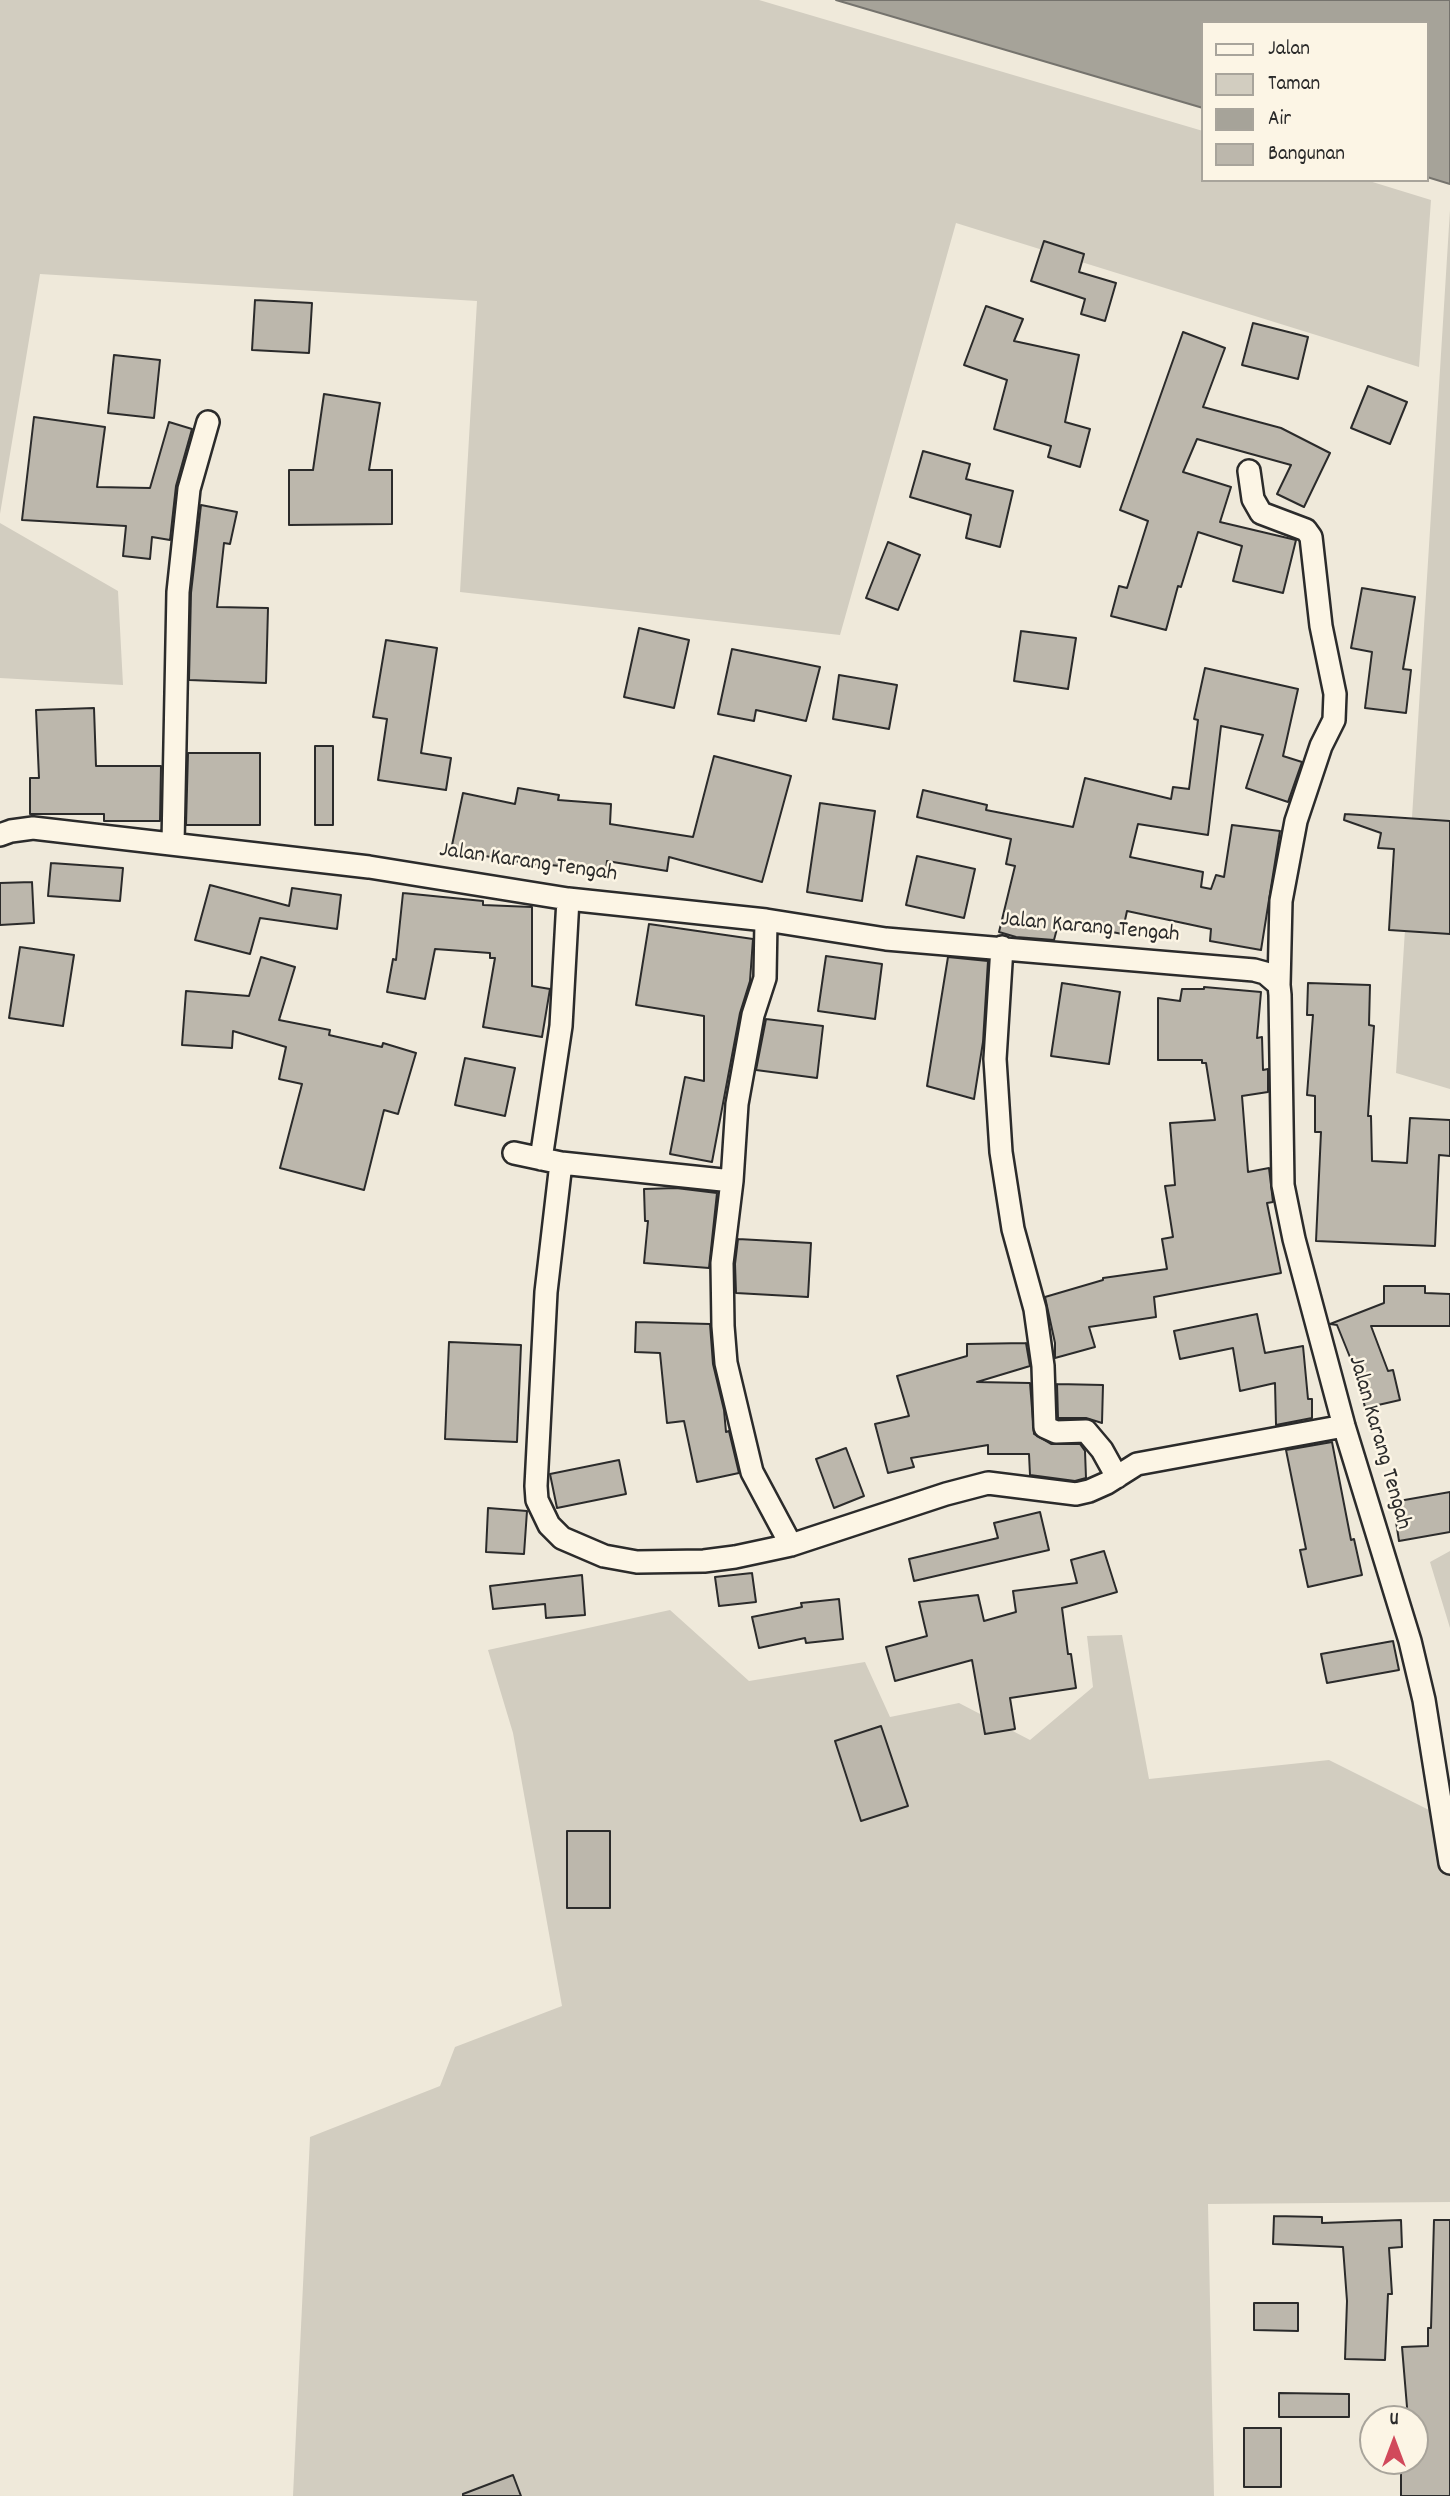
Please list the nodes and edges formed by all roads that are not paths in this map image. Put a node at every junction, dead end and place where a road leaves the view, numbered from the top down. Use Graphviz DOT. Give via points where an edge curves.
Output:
graph roads {
  1 [pos="208,422"];
  2 [pos="1249,471"];
  3 [pos="0,835"];
  4 [pos="173,844"];
  5 [pos="568,899"];
  6 [pos="766,919"];
  7 [pos="1002,947"];
  8 [pos="1279,985"];
  9 [pos="514,1153"];
  10 [pos="551,1161"];
  11 [pos="732,1181"];
  12 [pos="1344,1426"];
  13 [pos="1117,1477"];
  14 [pos="791,1545"];
  15 [pos="1450,1863"];
  1 -- 4 [label="street" via="189,489 178,592"];
  2 -- 8 [label="street" via="1253,499 1261,513 1306,530 1311,537 1321,626 1335,694 1334,720 1296,821 1281,901"];
  3 -- 4 [label="street, Jalan Karang Tengah" via="33,828"];
  4 -- 5 [label="street, Jalan Karang Tengah" via="369,867"];
  5 -- 6 [label="street, Jalan Karang Tengah"];
  5 -- 10 [label="street"];
  6 -- 7 [label="street, Jalan Karang Tengah" via="886,939"];
  6 -- 11 [label="street" via="765,978 740,1085"];
  7 -- 8 [label="street, Jalan Karang Tengah" via="1254,970"];
  7 -- 13 [label="street" via="995,1059 1000,1152 1013,1229 1035,1309 1045,1427 1056,1432 1086,1431"];
  8 -- 12 [label="street, Jalan Karang Tengah" via="1283,1185"];
  9 -- 10 [label="street"];
  10 -- 11 [label="street"];
  10 -- 14 [label="street" via="537,1446 537,1500 549,1525 581,1548 638,1562 704,1561"];
  11 -- 14 [label="street" via="722,1263 726,1363 752,1472"];
  12 -- 13 [label="street" via="1137,1464"];
  12 -- 15 [label="street, Jalan Karang Tengah" via="1413,1653"];
  13 -- 14 [label="street" via="1076,1494 988,1483"];
}
